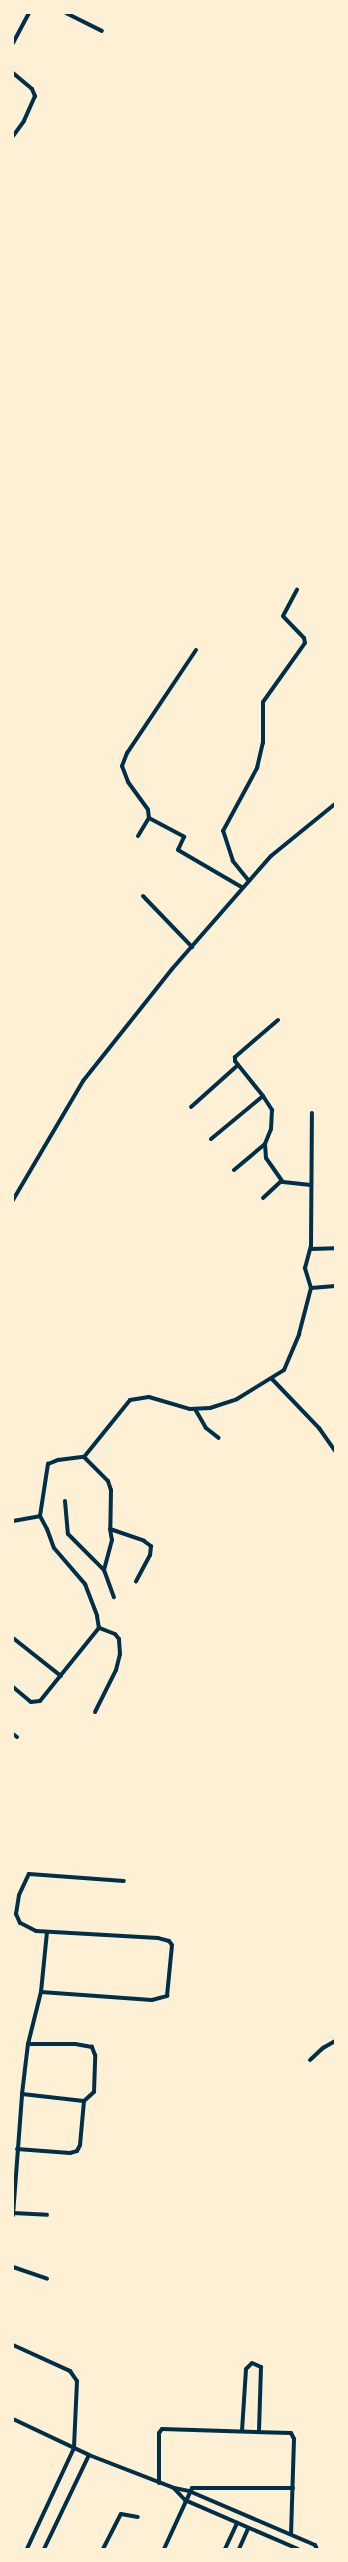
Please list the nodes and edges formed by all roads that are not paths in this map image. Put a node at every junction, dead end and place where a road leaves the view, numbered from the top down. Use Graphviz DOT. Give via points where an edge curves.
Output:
graph roads {
  1 [pos="29,13"];
  2 [pos="66,13"];
  3 [pos="13,30"];
  4 [pos="102,31"];
  5 [pos="18,33"];
  6 [pos="13,42"];
  7 [pos="13,73"];
  8 [pos="13,136"];
  9 [pos="297,590"];
  10 [pos="196,650"];
  11 [pos="335,804"];
  12 [pos="149,818"];
  13 [pos="138,836"];
  14 [pos="249,881"];
  15 [pos="243,888"];
  16 [pos="143,896"];
  17 [pos="192,947"];
  18 [pos="278,1020"];
  19 [pos="238,1065"];
  20 [pos="264,1096"];
  21 [pos="192,1107"];
  22 [pos="312,1112"];
  23 [pos="211,1139"];
  24 [pos="265,1144"];
  25 [pos="234,1170"];
  26 [pos="281,1181"];
  27 [pos="311,1184"];
  28 [pos="263,1198"];
  29 [pos="13,1200"];
  30 [pos="335,1248"];
  31 [pos="311,1250"];
  32 [pos="335,1286"];
  33 [pos="311,1288"];
  34 [pos="272,1379"];
  35 [pos="195,1409"];
  36 [pos="219,1438"];
  37 [pos="335,1451"];
  38 [pos="84,1457"];
  39 [pos="65,1501"];
  40 [pos="40,1516"];
  41 [pos="13,1521"];
  42 [pos="110,1529"];
  43 [pos="104,1570"];
  44 [pos="136,1581"];
  45 [pos="114,1597"];
  46 [pos="99,1628"];
  47 [pos="13,1638"];
  48 [pos="61,1676"];
  49 [pos="13,1687"];
  50 [pos="95,1712"];
  51 [pos="13,1734"];
  52 [pos="17,1737"];
  53 [pos="124,1881"];
  54 [pos="47,1932"];
  55 [pos="41,1992"];
  56 [pos="335,2041"];
  57 [pos="28,2044"];
  58 [pos="310,2060"];
  59 [pos="22,2094"];
  60 [pos="84,2101"];
  61 [pos="17,2149"];
  62 [pos="13,2214"];
  63 [pos="47,2215"];
  64 [pos="13,2267"];
  65 [pos="47,2279"];
  66 [pos="13,2346"];
  67 [pos="13,2419"];
  68 [pos="242,2431"];
  69 [pos="259,2431"];
  70 [pos="74,2448"];
  71 [pos="89,2455"];
  72 [pos="159,2483"];
  73 [pos="174,2488"];
  74 [pos="293,2488"];
  75 [pos="189,2491"];
  76 [pos="185,2500"];
  77 [pos="138,2517"];
  78 [pos="237,2523"];
  79 [pos="248,2528"];
  80 [pos="291,2534"];
  81 [pos="27,2549"];
  82 [pos="44,2549"];
  83 [pos="103,2549"];
  84 [pos="164,2549"];
  85 [pos="225,2549"];
  86 [pos="239,2549"];
  87 [pos="298,2549"];
  88 [pos="317,2549"];
  1 -- 5 [label="street"];
  2 -- 4 [label="street"];
  3 -- 5 [label="street"];
  5 -- 6 [label="street"];
  7 -- 8 [label="street" via="32,89 35,96 24,121"];
  9 -- 14 [label="street" via="283,616 304,638 305,643 263,702 263,743 257,768 223,832 233,861"];
  10 -- 12 [label="street" via="123,760 124,775 148,810"];
  11 -- 14 [label="street" via="282,846"];
  12 -- 13 [label="street"];
  12 -- 15 [label="street" via="183,836 178,850"];
  14 -- 15 [label="street"];
  15 -- 17 [label="street"];
  16 -- 17 [label="street"];
  17 -- 29 [label="street" via="83,1081"];
  18 -- 19 [label="street" via="235,1057 234,1061"];
  19 -- 20 [label="street"];
  19 -- 21 [label="street"];
  20 -- 23 [label="street"];
  20 -- 24 [label="street" via="272,1110 273,1118"];
  22 -- 27 [label="street"];
  24 -- 25 [label="street"];
  24 -- 26 [label="street" via="266,1158"];
  26 -- 27 [label="street" via="287,1184"];
  26 -- 28 [label="street"];
  27 -- 31 [label="street"];
  30 -- 31 [label="street"];
  31 -- 33 [label="street" via="305,1268"];
  32 -- 33 [label="street"];
  33 -- 34 [label="street" via="306,1312 286,1365"];
  34 -- 35 [label="street" via="237,1399 219,1406"];
  34 -- 37 [label="street" via="319,1428"];
  35 -- 36 [label="street" via="206,1428"];
  35 -- 38 [label="street" via="176,1407 149,1397 134,1398 120,1411"];
  38 -- 40 [label="street" via="58,1460 46,1466"];
  38 -- 42 [label="street" via="108,1481 112,1499"];
  39 -- 43 [label="street" via="68,1534"];
  40 -- 41 [label="street"];
  40 -- 46 [label="street" via="57,1552 85,1584"];
  42 -- 43 [label="street" via="112,1540"];
  42 -- 44 [label="street" via="151,1546 150,1555"];
  43 -- 45 [label="street"];
  46 -- 48 [label="street"];
  46 -- 50 [label="street" via="115,1634 119,1639 120,1654 116,1670"];
  47 -- 48 [label="street"];
  48 -- 49 [label="street" via="42,1700 37,1702 31,1702"];
  51 -- 52 [label="street"];
  53 -- 54 [label="street" via="29,1874 19,1895 16,1914 20,1923 27,1928"];
  54 -- 55 [label="street"];
  54 -- 55 [label="street" via="158,1938 170,1941 172,1945 168,1992 164,1999 152,2000"];
  55 -- 57 [label="street"];
  56 -- 58 [label="street"];
  57 -- 59 [label="street"];
  57 -- 60 [label="street" via="75,2044 92,2047 95,2055 94,2092"];
  59 -- 60 [label="street"];
  59 -- 61 [label="street"];
  60 -- 61 [label="street" via="80,2145 77,2151 70,2153"];
  61 -- 62 [label="street"];
  62 -- 63 [label="street"];
  64 -- 65 [label="street"];
  66 -- 70 [label="street" via="70,2371 76,2377"];
  67 -- 70 [label="street"];
  68 -- 69 [label="street"];
  68 -- 69 [label="street" via="246,2369 252,2363 261,2367"];
  68 -- 72 [label="street" via="162,2429 159,2433"];
  69 -- 74 [label="street" via="291,2433 293,2436"];
  70 -- 71 [label="street"];
  70 -- 81 [label="street"];
  71 -- 72 [label="street"];
  71 -- 82 [label="street"];
  72 -- 73 [label="street"];
  73 -- 75 [label="street"];
  73 -- 76 [label="street"];
  74 -- 75 [label="street" via="195,2487"];
  74 -- 80 [label="street"];
  75 -- 76 [label="street"];
  75 -- 80 [label="street"];
  76 -- 78 [label="street"];
  76 -- 84 [label="street"];
  77 -- 83 [label="street" via="121,2514"];
  78 -- 79 [label="street"];
  78 -- 85 [label="street"];
  79 -- 86 [label="street"];
  79 -- 87 [label="street"];
  80 -- 88 [label="street"];
}
